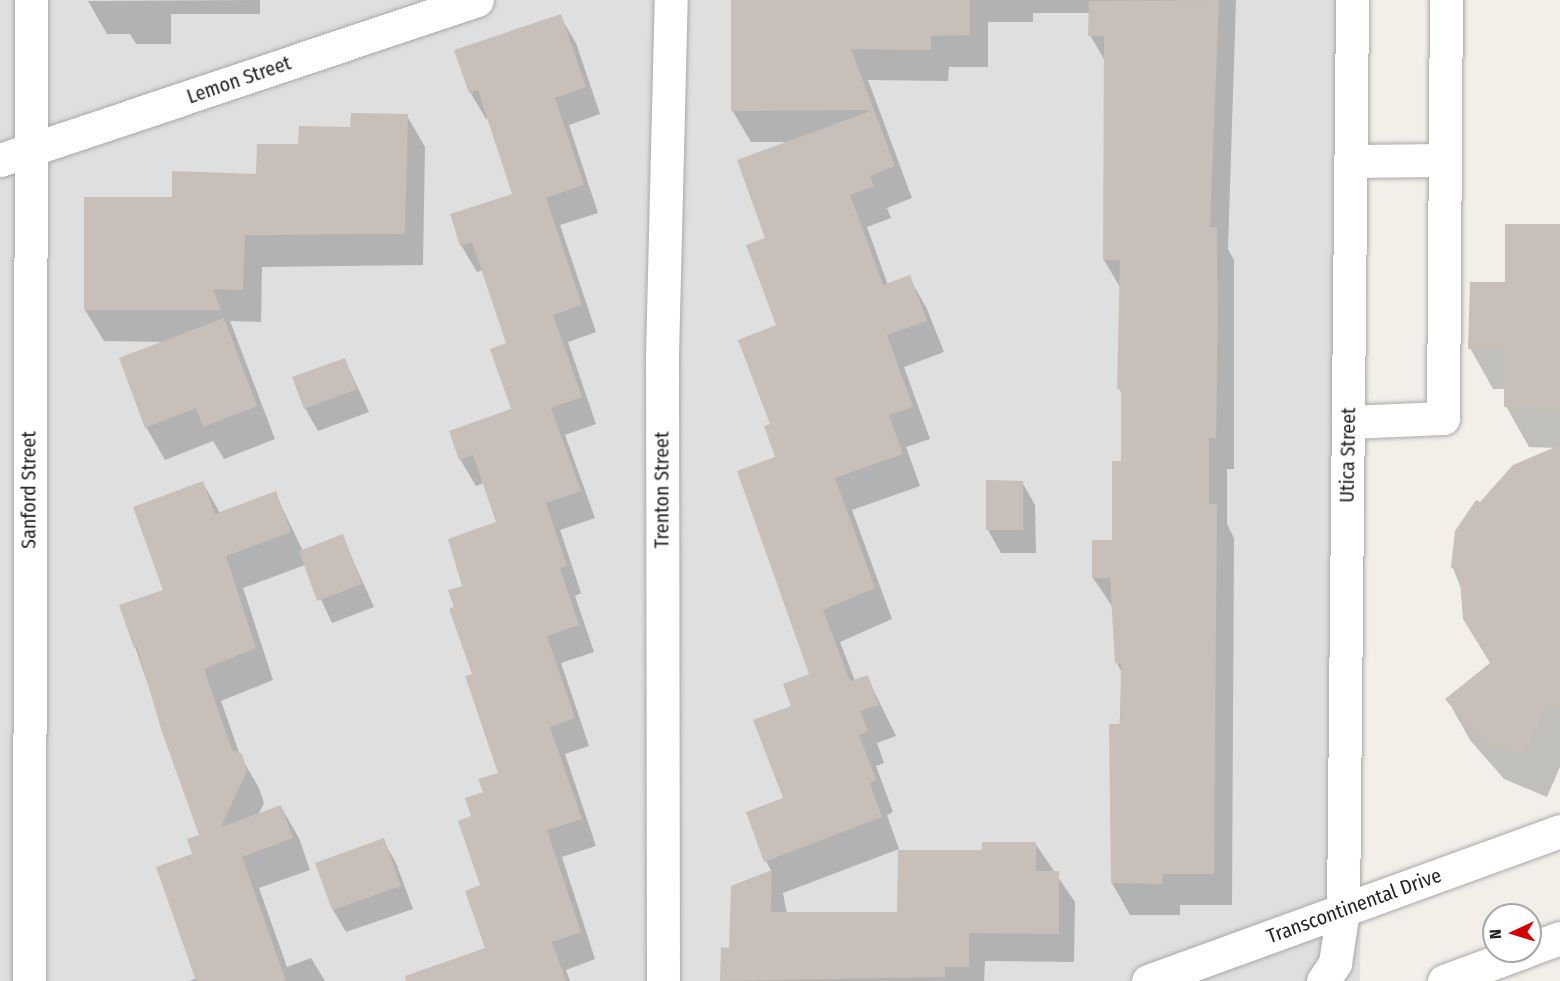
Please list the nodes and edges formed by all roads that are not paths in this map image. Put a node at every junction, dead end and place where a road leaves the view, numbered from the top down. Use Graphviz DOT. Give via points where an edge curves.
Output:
graph roads {
  1 [pos="31,0"];
  2 [pos="477,0"];
  3 [pos="671,0"];
  4 [pos="1352,0"];
  5 [pos="1446,0"];
  6 [pos="14,155"];
  7 [pos="1444,160"];
  8 [pos="1351,161"];
  9 [pos="1348,422"];
  10 [pos="1560,831"];
  11 [pos="1343,910"];
  12 [pos="1560,938"];
  13 [pos="1542,945"];
  14 [pos="1493,963"];
  15 [pos="29,981"];
  16 [pos="663,981"];
  17 [pos="1148,981"];
  18 [pos="1323,981"];
  19 [pos="1444,981"];
  1 -- 6 [label="street, Sanford Street"];
  2 -- 6 [label="street, Lemon Street"];
  3 -- 16 [label="street, Trenton Street" via="662,356"];
  4 -- 8 [label="street, Utica Street"];
  5 -- 7 [label="street"];
  6 -- 15 [label="street, Sanford Street"];
  7 -- 8 [label="street"];
  7 -- 9 [label="street" via="1443,418"];
  8 -- 9 [label="street, Utica Street"];
  9 -- 11 [label="street, Utica Street"];
  10 -- 11 [label="street, Transcontinental Drive"];
  11 -- 17 [label="street, Transcontinental Drive"];
  11 -- 18 [label="street, Utica Street" via="1335,963"];
  12 -- 13 [label="street"];
  14 -- 19 [label="street"];
}
